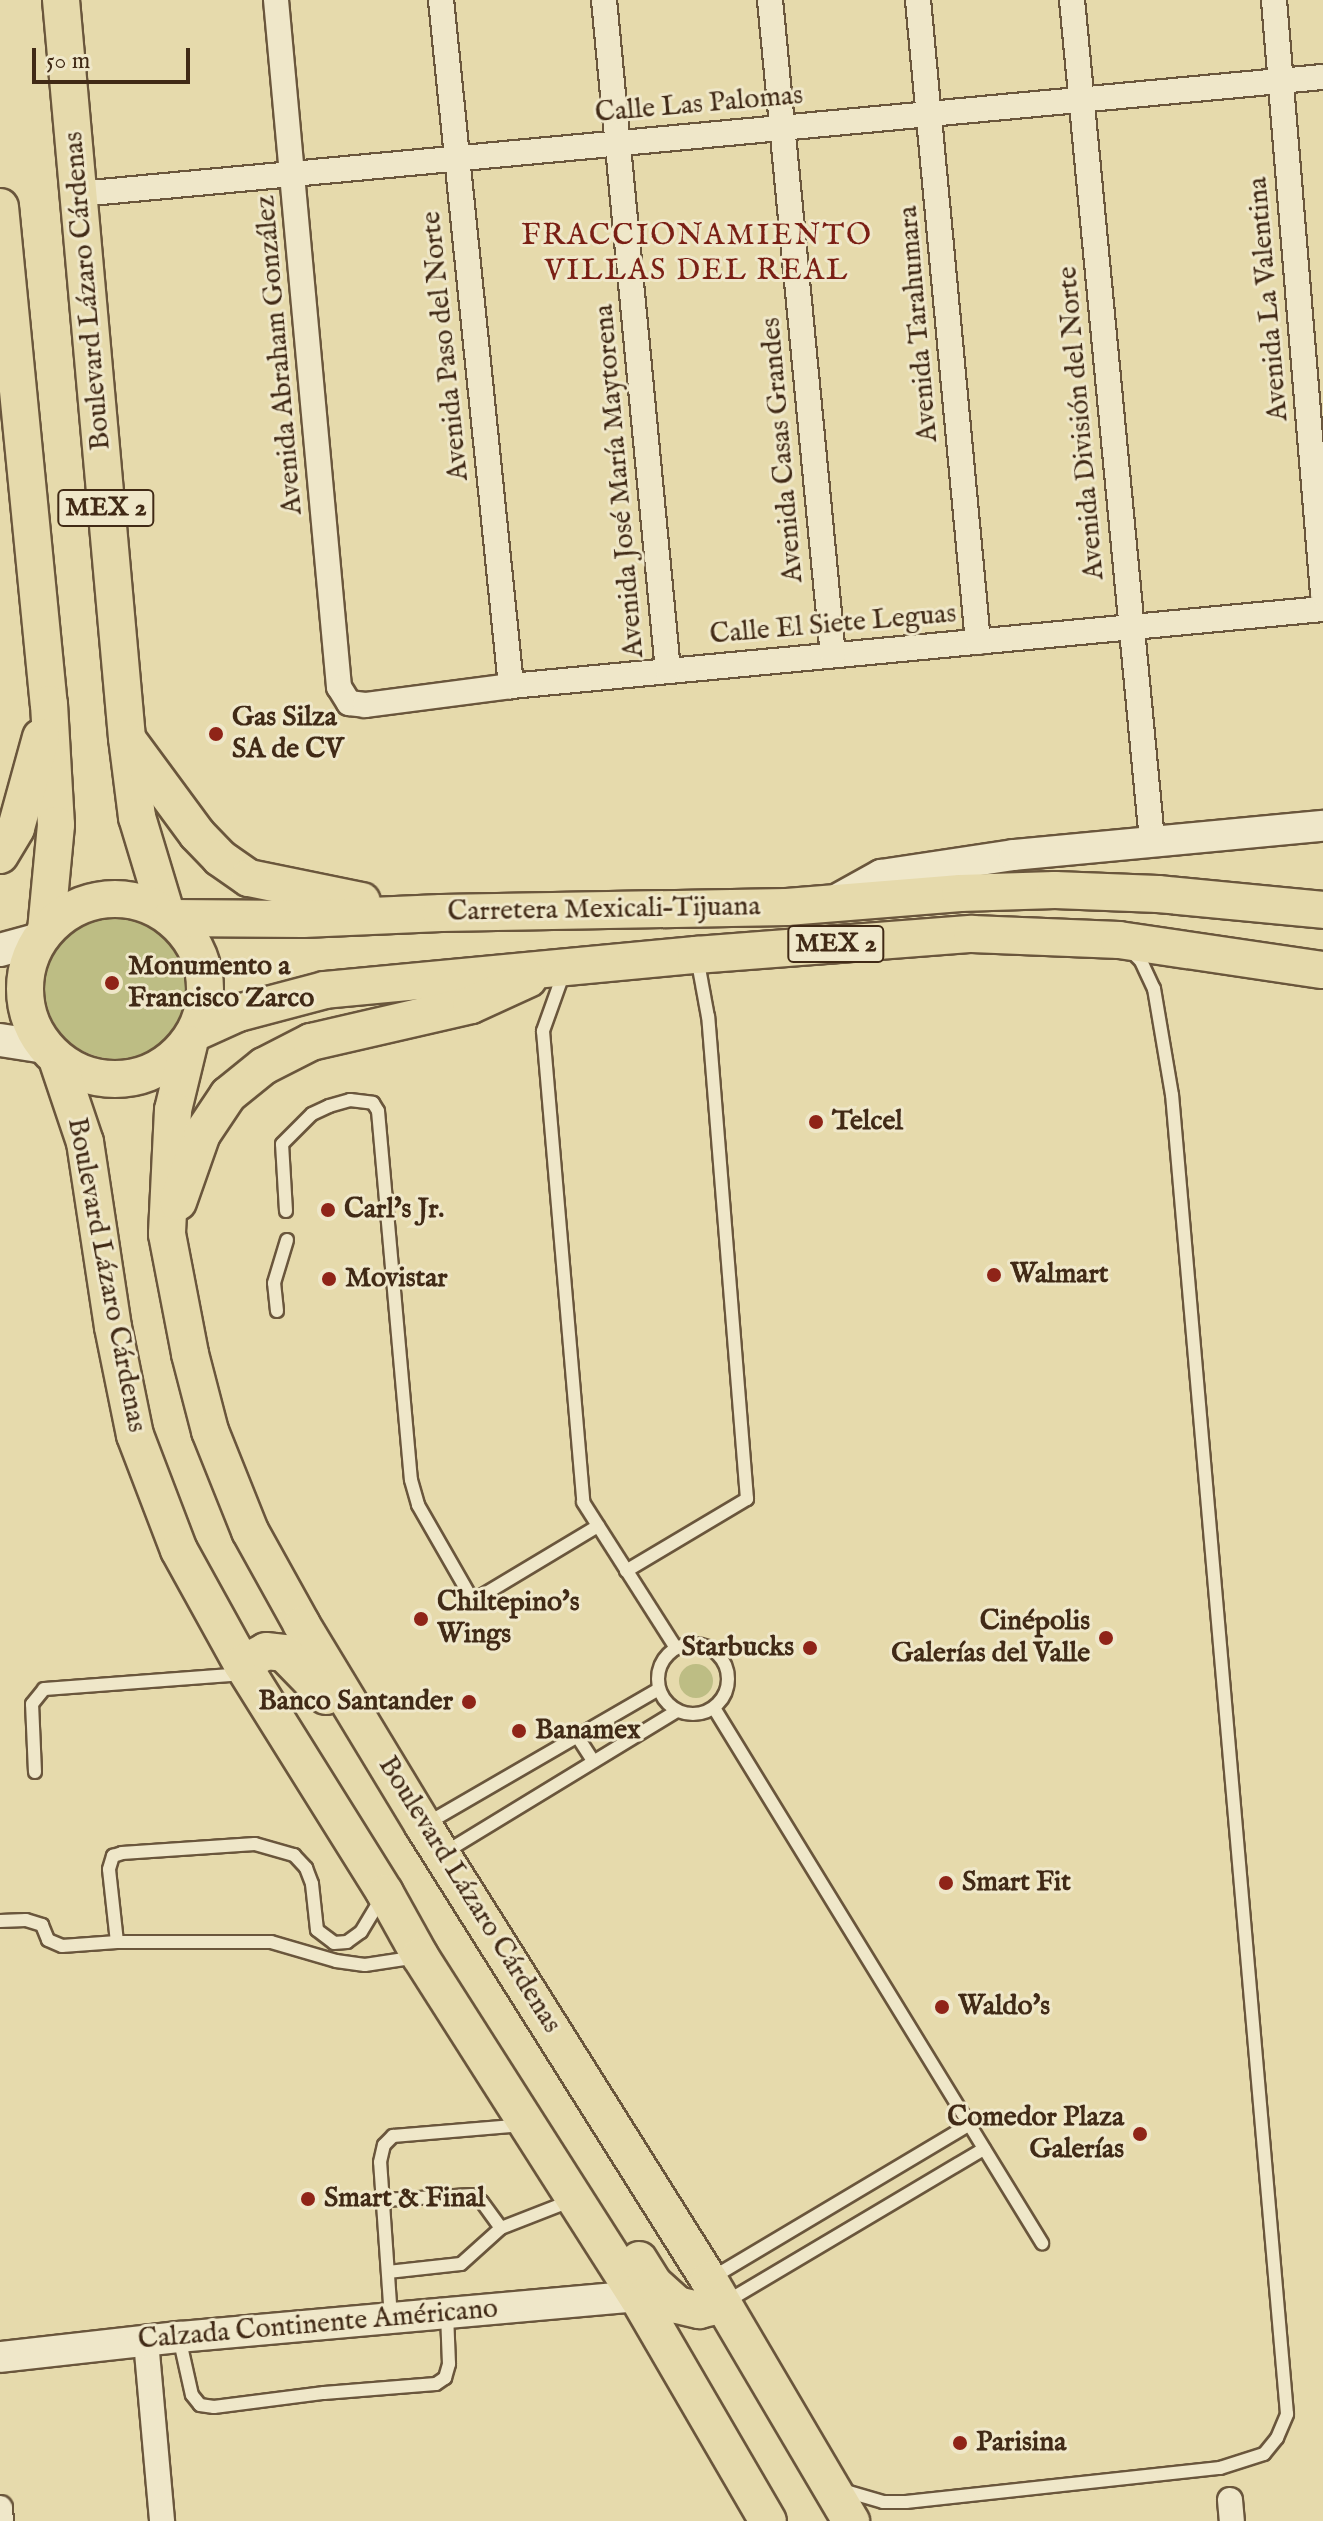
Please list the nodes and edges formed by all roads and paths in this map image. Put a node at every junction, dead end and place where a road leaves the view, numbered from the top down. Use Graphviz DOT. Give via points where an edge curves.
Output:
graph roads {
  1 [pos="61,0"];
  2 [pos="276,0"];
  3 [pos="441,0"];
  4 [pos="604,0"];
  5 [pos="770,0"];
  6 [pos="918,0"];
  7 [pos="1072,0"];
  8 [pos="1274,0"];
  9 [pos="1323,77"];
  10 [pos="1281,81"];
  11 [pos="1081,99"];
  12 [pos="929,115"];
  13 [pos="782,128"];
  14 [pos="618,143"];
  15 [pos="456,157"];
  16 [pos="294,172"];
  17 [pos="80,194"];
  18 [pos="0,207"];
  19 [pos="1323,594"];
  20 [pos="1323,609"];
  21 [pos="1132,627"];
  22 [pos="978,642"];
  23 [pos="833,655"];
  24 [pos="668,671"];
  25 [pos="511,686"];
  26 [pos="349,703"];
  27 [pos="49,704"];
  28 [pos="127,738"];
  29 [pos="1323,826"];
  30 [pos="1152,840"];
  31 [pos="0,855"];
  32 [pos="827,904"];
  33 [pos="787,907"];
  34 [pos="1323,910"];
  35 [pos="441,913"];
  36 [pos="169,916"];
  37 [pos="43,934"];
  38 [pos="1119,940"];
  39 [pos="0,950"];
  40 [pos="696,955"];
  41 [pos="560,968"];
  42 [pos="1323,970"];
  43 [pos="192,1038"];
  44 [pos="0,1040"];
  45 [pos="52,1053"];
  46 [pos="286,1211"];
  47 [pos="167,1234"];
  48 [pos="287,1240"];
  49 [pos="277,1311"];
  50 [pos="598,1526"];
  51 [pos="626,1571"];
  52 [pos="676,1648"];
  53 [pos="245,1669"];
  54 [pos="659,1689"];
  55 [pos="714,1708"];
  56 [pos="677,1711"];
  57 [pos="365,1726"];
  58 [pos="577,1736"];
  59 [pos="593,1761"];
  60 [pos="35,1772"];
  61 [pos="432,1840"];
  62 [pos="385,1893"];
  63 [pos="0,1921"];
  64 [pos="117,1942"];
  65 [pos="420,1956"];
  66 [pos="530,2125"];
  67 [pos="968,2125"];
  68 [pos="984,2149"];
  69 [pos="576,2199"];
  70 [pos="383,2200"];
  71 [pos="501,2228"];
  72 [pos="1042,2243"];
  73 [pos="388,2272"];
  74 [pos="715,2292"];
  75 [pos="637,2296"];
  76 [pos="447,2314"];
  77 [pos="391,2318"];
  78 [pos="179,2337"];
  79 [pos="146,2341"];
  80 [pos="0,2357"];
  81 [pos="832,2486"];
  82 [pos="0,2508"];
  83 [pos="1,2521"];
  84 [pos="162,2521"];
  85 [pos="768,2521"];
  86 [pos="851,2521"];
  1 -- 17 [label="main road, Boulevard Lázaro Cárdenas / MEX 2"];
  2 -- 16 [label="street, Avenida Abraham González"];
  3 -- 15 [label="street, Avenida Paso del Norte"];
  4 -- 14 [label="street, Avenida José María Maytorena"];
  5 -- 13 [label="street, Avenida Casas Grandes"];
  6 -- 12 [label="street, Avenida Tarahumara"];
  7 -- 11 [label="street, Avenida División del Norte"];
  8 -- 10 [label="street, Avenida La Valentina"];
  9 -- 10 [label="street, Calle Las Palomas"];
  10 -- 11 [label="street, Calle Las Palomas"];
  10 -- 19 [label="street, Avenida La Valentina"];
  11 -- 12 [label="street, Calle Las Palomas"];
  11 -- 21 [label="street, Avenida División del Norte"];
  12 -- 13 [label="street, Calle Las Palomas"];
  12 -- 22 [label="street, Avenida Tarahumara"];
  13 -- 14 [label="street, Calle Las Palomas"];
  13 -- 23 [label="street, Avenida Casas Grandes"];
  14 -- 15 [label="street, Calle Las Palomas"];
  14 -- 24 [label="street, Avenida José María Maytorena"];
  15 -- 16 [label="street, Calle Las Palomas"];
  15 -- 25 [label="street, Avenida Paso del Norte"];
  16 -- 17 [label="street, Calle Las Palomas"];
  16 -- 26 [label="street, Avenida Abraham González" via="339,687"];
  17 -- 28 [label="main road, Boulevard Lázaro Cárdenas / MEX 2"];
  18 -- 27 [label="main road, MEX 2" via="14,402"];
  20 -- 21 [label="street, Calle El Siete Leguas"];
  21 -- 22 [label="street, Calle El Siete Leguas"];
  21 -- 30 [label="street, Avenida División del Norte"];
  22 -- 23 [label="street, Calle El Siete Leguas"];
  23 -- 24 [label="street, Calle El Siete Leguas"];
  24 -- 25 [label="street, Calle El Siete Leguas"];
  25 -- 26 [label="street, Calle El Siete Leguas"];
  27 -- 31 [label="main road" via="16,828"];
  27 -- 37 [label="main road, MEX 2" via="56,825"];
  28 -- 35 [label="main road, MEX 2" via="197,834 249,878"];
  28 -- 36 [label="main road, Boulevard Lázaro Cárdenas" via="137,817"];
  29 -- 30 [label="street"];
  30 -- 32 [label="street" via="881,875"];
  32 -- 33 [label="main road, Carretera Mexicali–Tijuana / MEX 2"];
  32 -- 34 [label="main road, Carretera Mexicali–Tijuana / MEX 2" via="1055,890"];
  33 -- 35 [label="main road, Carretera Mexicali–Tijuana / MEX 2"];
  33 -- 40 [label="main road" via="703,929"];
  35 -- 36 [label="main road, Carretera Mexicali–Tijuana" via="303,919"];
  36 -- 37 [label="main road" via="137,900 112,898 65,913"];
  36 -- 43 [label="main road" via="200,958 205,982 204,1007"];
  37 -- 39 [label="main road"];
  37 -- 45 [label="main road, MEX 2" via="29,960 26,994 34,1028"];
  38 -- 40 [label="main road, Carretera Mexicali–Tijuana / MEX 2" via="972,934"];
  38 -- 42 [label="main road, Carretera Mexicali–Tijuana / MEX 2"];
  38 -- 81 [label="lane" via="1141,961 1154,989 1172,1095 1287,2414 1264,2454 1220,2468 906,2502 883,2502"];
  40 -- 41 [label="main road, Carretera Mexicali–Tijuana / MEX 2"];
  40 -- 51 [label="lane" via="704,990 747,1499"];
  41 -- 43 [label="main road, Carretera Mexicali–Tijuana / MEX 2" via="325,990 238,1013"];
  41 -- 47 [label="main road" via="471,1005 311,1042 264,1066 228,1095 202,1134"];
  41 -- 50 [label="lane" via="545,1018 545,1047 583,1502"];
  43 -- 45 [label="main road, MEX 2" via="158,1069 117,1079 96,1077"];
  43 -- 47 [label="main road, Boulevard Lázaro Cárdenas" via="173,1110"];
  44 -- 45 [label="main road"];
  45 -- 53 [label="main road, Boulevard Lázaro Cárdenas" via="85,1142 135,1435 179,1550"];
  46 -- 50 [label="lane" via="282,1144 312,1114 365,1100 378,1111 411,1480 418,1505 473,1601"];
  47 -- 57 [label="main road, Boulevard Lázaro Cárdenas" via="210,1431 250,1531"];
  48 -- 49 [label="lane" via="274,1283"];
  50 -- 51 [label="lane"];
  51 -- 52 [label="lane"];
  52 -- 54 [label="lane" via="660,1665"];
  52 -- 55 [label="lane" via="699,1644 720,1655 728,1689"];
  53 -- 57 [label="main road" via="266,1651 284,1653 334,1705"];
  53 -- 60 [label="lane" via="44,1689 32,1704"];
  53 -- 62 [label="main road, Boulevard Lázaro Cárdenas"];
  54 -- 56 [label="lane"];
  54 -- 58 [label="lane"];
  55 -- 56 [label="lane" via="696,1715"];
  55 -- 67 [label="lane"];
  56 -- 59 [label="lane"];
  57 -- 61 [label="main road, Boulevard Lázaro Cárdenas"];
  58 -- 59 [label="lane"];
  58 -- 61 [label="lane"];
  59 -- 61 [label="lane"];
  61 -- 74 [label="main road, Boulevard Lázaro Cárdenas"];
  62 -- 64 [label="lane" via="361,1932 334,1943 317,1930 312,1884 294,1855 255,1844 122,1853 113,1856 109,1869"];
  62 -- 65 [label="main road, Boulevard Lázaro Cárdenas"];
  63 -- 64 [label="lane" via="42,1925 48,1940 62,1946"];
  64 -- 65 [label="lane" via="271,1942 365,1965"];
  65 -- 66 [label="main road, Boulevard Lázaro Cárdenas"];
  66 -- 69 [label="main road, Boulevard Lázaro Cárdenas"];
  66 -- 70 [label="lane" via="393,2136 384,2145 380,2162"];
  66 -- 74 [label="main road" via="563,2145 664,2295 691,2309"];
  67 -- 68 [label="lane"];
  67 -- 74 [label="lane"];
  68 -- 72 [label="lane"];
  68 -- 74 [label="lane"];
  69 -- 71 [label="lane"];
  69 -- 75 [label="main road, Boulevard Lázaro Cárdenas"];
  70 -- 71 [label="lane" via="472,2195"];
  70 -- 73 [label="lane"];
  71 -- 73 [label="lane" via="461,2264"];
  73 -- 77 [label="lane"];
  74 -- 81 [label="main road, Boulevard Lázaro Cárdenas"];
  75 -- 76 [label="street, Calzada Continente Américano"];
  75 -- 85 [label="main road, Boulevard Lázaro Cárdenas"];
  76 -- 77 [label="street, Calzada Continente Américano"];
  76 -- 78 [label="lane" via="449,2364 445,2378 436,2384 214,2407 200,2405 192,2395"];
  77 -- 78 [label="street, Calzada Continente Américano"];
  78 -- 79 [label="street, Calzada Continente Américano"];
  79 -- 80 [label="street, Calzada Continente Américano"];
  79 -- 84 [label="street"];
  81 -- 86 [label="main road, Boulevard Lázaro Cárdenas"];
  82 -- 83 [label="street"];
}
